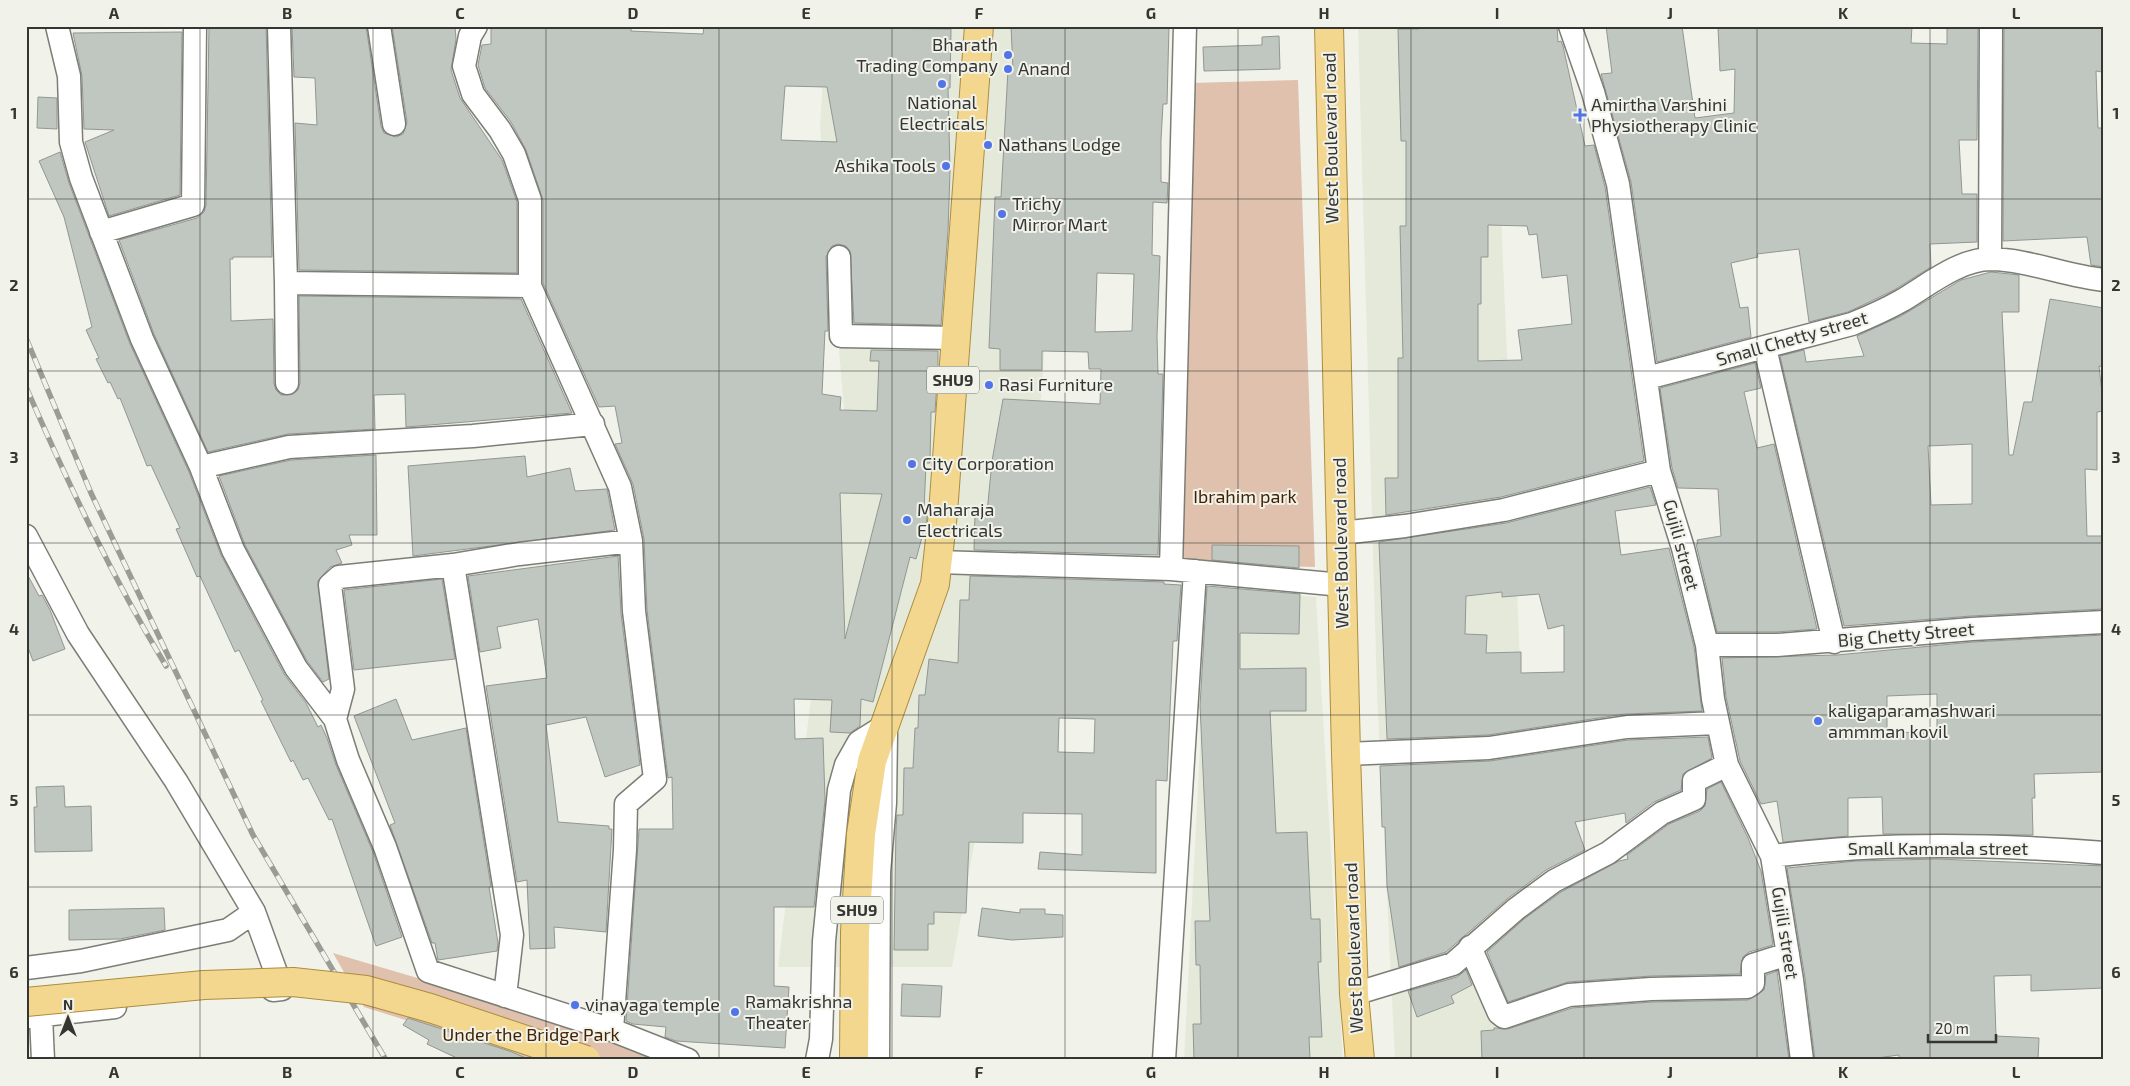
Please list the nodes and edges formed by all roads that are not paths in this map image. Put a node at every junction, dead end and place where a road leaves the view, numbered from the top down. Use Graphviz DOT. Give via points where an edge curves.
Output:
graph roads {
  1 [pos="57,26"];
  2 [pos="195,26"];
  3 [pos="279,26"];
  4 [pos="379,26"];
  5 [pos="476,26"];
  6 [pos="979,26"];
  7 [pos="1185,26"];
  8 [pos="1329,26"];
  9 [pos="1570,26"];
  10 [pos="1991,26"];
  11 [pos="394,124"];
  12 [pos="101,232"];
  13 [pos="839,257"];
  14 [pos="1990,259"];
  15 [pos="2104,280"];
  16 [pos="286,283"];
  17 [pos="530,286"];
  18 [pos="956,338"];
  19 [pos="1765,348"];
  20 [pos="1647,378"];
  21 [pos="287,383"];
  22 [pos="593,424"];
  23 [pos="201,467"];
  24 [pos="1658,471"];
  25 [pos="1341,533"];
  26 [pos="26,536"];
  27 [pos="631,541"];
  28 [pos="31,560"];
  29 [pos="937,562"];
  30 [pos="453,565"];
  31 [pos="1171,569"];
  32 [pos="1194,571"];
  33 [pos="1342,585"];
  34 [pos="2104,622"];
  35 [pos="1834,642"];
  36 [pos="1707,644"];
  37 [pos="335,719"];
  38 [pos="1717,723"];
  39 [pos="886,725"];
  40 [pos="1346,754"];
  41 [pos="1727,765"];
  42 [pos="2104,853"];
  43 [pos="1772,856"];
  44 [pos="254,912"];
  45 [pos="1470,948"];
  46 [pos="1788,954"];
  47 [pos="26,968"];
  48 [pos="1354,994"];
  49 [pos="505,996"];
  50 [pos="31,1012"];
  51 [pos="612,1030"];
  52 [pos="44,1060"];
  53 [pos="586,1060"];
  54 [pos="688,1060"];
  55 [pos="817,1060"];
  56 [pos="854,1060"];
  57 [pos="878,1060"];
  58 [pos="1164,1060"];
  59 [pos="1360,1060"];
  60 [pos="1802,1060"];
  1 -- 12 [label="street" via="69,76 70,142"];
  2 -- 12 [label="street" via="193,206"];
  3 -- 16 [label="street"];
  4 -- 11 [label="street"];
  5 -- 17 [label="street" via="470,36 464,66 473,94 514,154 530,200"];
  6 -- 18 [label="main road, SHU9"];
  7 -- 31 [label="street"];
  8 -- 25 [label="main road, West Boulevard road"];
  9 -- 20 [label="street, Gujili street" via="1593,92 1618,184"];
  10 -- 14 [label="street"];
  12 -- 23 [label="street" via="142,339"];
  13 -- 18 [label="street" via="841,336"];
  14 -- 15 [label="street, Small Chetty street" via="2021,262"];
  14 -- 19 [label="street, Small Chetty street" via="1965,265 1870,317"];
  16 -- 17 [label="street"];
  16 -- 21 [label="street"];
  17 -- 22 [label="street"];
  18 -- 29 [label="main road, SHU9"];
  19 -- 20 [label="street, Small Chetty street"];
  19 -- 35 [label="street"];
  20 -- 24 [label="street, Gujili street"];
  22 -- 23 [label="street" via="473,436 289,447"];
  22 -- 27 [label="street" via="620,487"];
  23 -- 37 [label="street" via="233,550 296,668"];
  24 -- 25 [label="street" via="1504,510"];
  24 -- 36 [label="street, Gujili street" via="1683,548"];
  25 -- 33 [label="main road, West Boulevard road"];
  26 -- 28 [label="street"];
  27 -- 30 [label="street"];
  27 -- 51 [label="street" via="634,611 655,779 626,804"];
  28 -- 44 [label="street" via="176,781"];
  29 -- 31 [label="street"];
  29 -- 39 [label="main road, SHU9" via="935,584"];
  30 -- 37 [label="street" via="339,577 330,585 343,689"];
  30 -- 49 [label="street" via="512,935"];
  31 -- 32 [label="street"];
  32 -- 33 [label="street"];
  32 -- 58 [label="street"];
  33 -- 40 [label="main road, West Boulevard road"];
  34 -- 35 [label="street, Big Chetty Street" via="1972,629"];
  35 -- 36 [label="street, Big Chetty Street"];
  36 -- 38 [label="street, Gujili street"];
  37 -- 49 [label="street" via="348,760 385,847 428,971"];
  38 -- 40 [label="street" via="1627,727 1489,748"];
  38 -- 41 [label="street, Gujili street"];
  39 -- 55 [label="street" via="859,742 846,765 839,790 824,941 822,1039"];
  39 -- 56 [label="main road, SHU9" via="872,761 861,844"];
  39 -- 57 [label="street" via="885,803 879,872"];
  40 -- 48 [label="main road, West Boulevard road"];
  41 -- 43 [label="street, Gujili street"];
  41 -- 45 [label="street" via="1694,782 1694,799 1662,813 1608,852 1554,880"];
  42 -- 43 [label="street, Small Kammala street" via="1864,847"];
  43 -- 46 [label="street, Gujili street"];
  44 -- 47 [label="street" via="228,930 81,961"];
  44 -- 50 [label="street" via="282,989"];
  45 -- 46 [label="street" via="1499,1013 1504,1017 1569,995 1747,987 1753,983 1753,965"];
  45 -- 48 [label="street" via="1453,964"];
  46 -- 60 [label="street, Gujili street"];
  48 -- 59 [label="main road, West Boulevard road"];
  49 -- 51 [label="street"];
  50 -- 52 [label="street"];
  50 -- 53 [label="main road, bridge" via="204,985 293,982 366,990"];
  51 -- 54 [label="street"];
}
